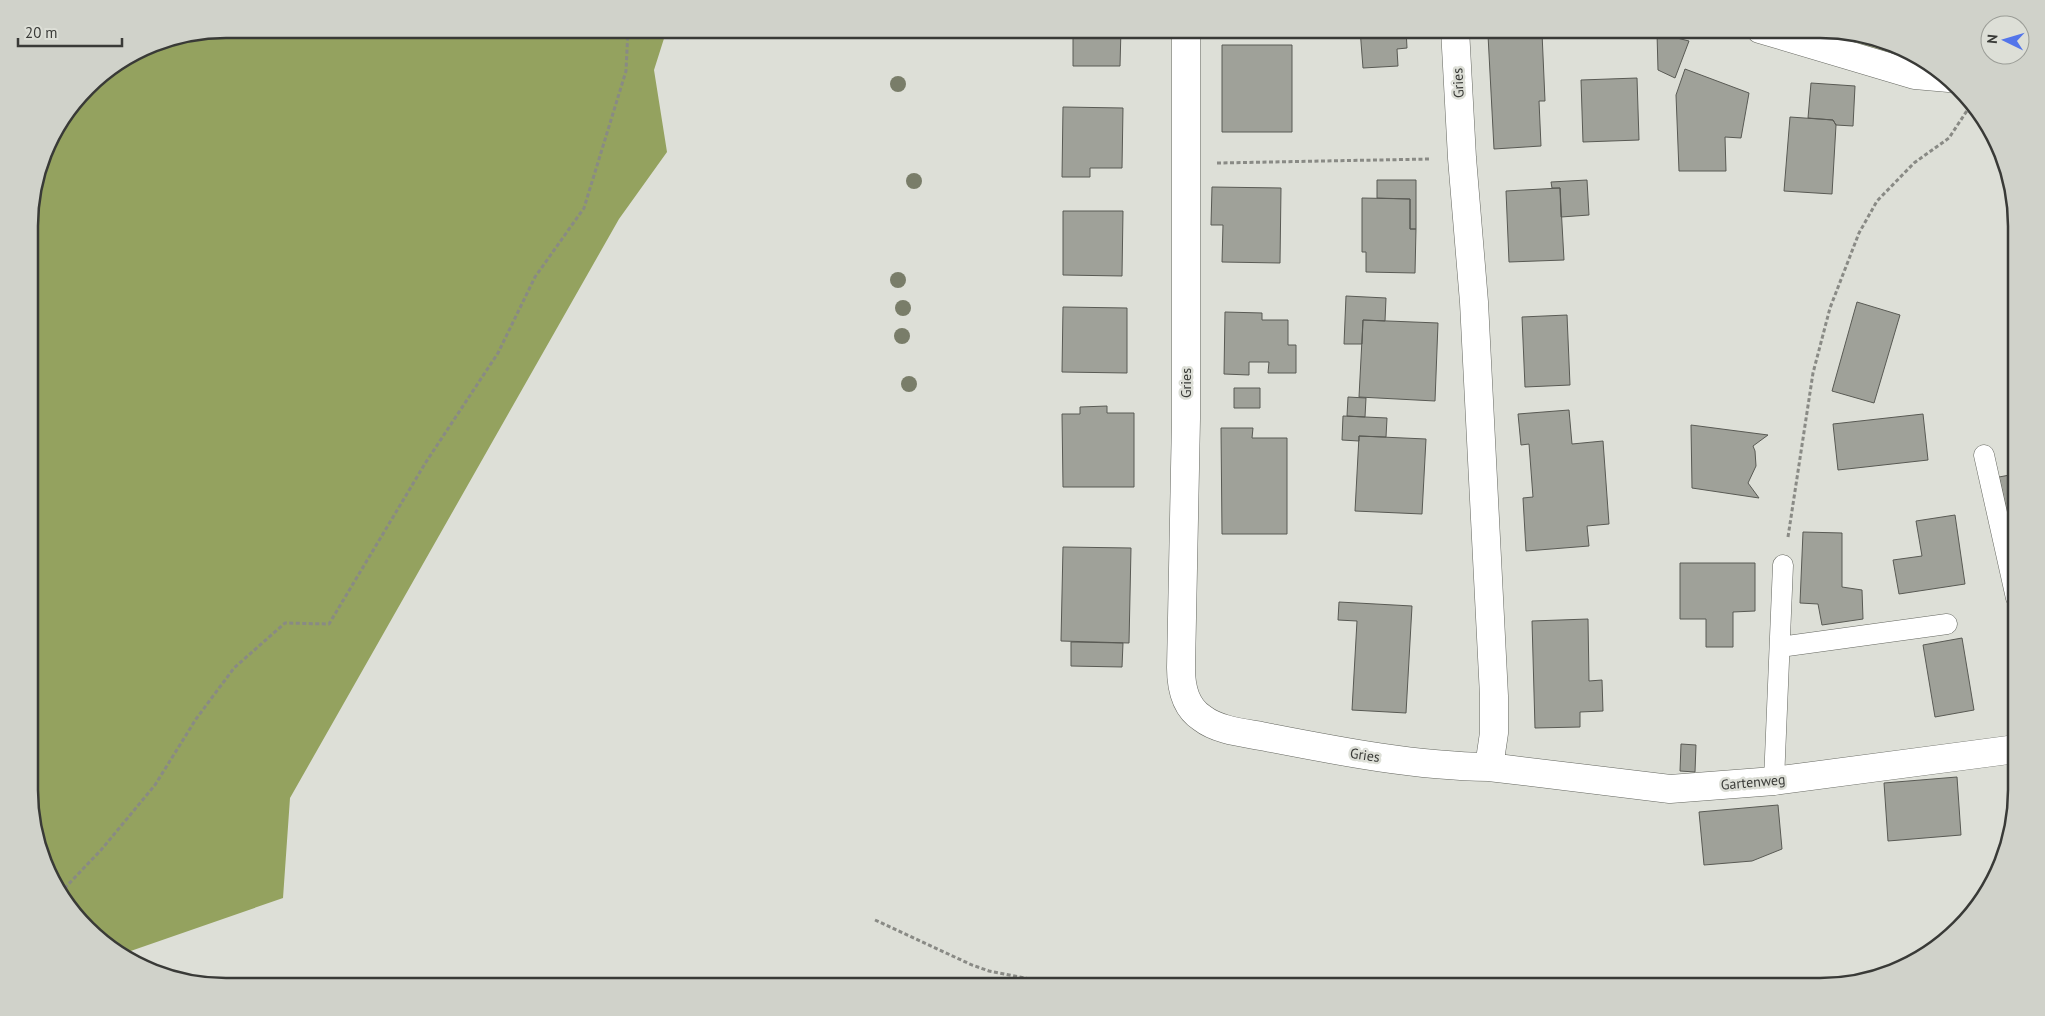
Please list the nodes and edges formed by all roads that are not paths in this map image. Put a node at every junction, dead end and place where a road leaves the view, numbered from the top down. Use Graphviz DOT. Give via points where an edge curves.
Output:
graph roads {
  1 [pos="1186,38"];
  2 [pos="1455,38"];
  3 [pos="1815,38"];
  4 [pos="1833,41"];
  5 [pos="1935,77"];
  6 [pos="1984,455"];
  7 [pos="2008,562"];
  8 [pos="1784,565"];
  9 [pos="1948,624"];
  10 [pos="1780,647"];
  11 [pos="2008,750"];
  12 [pos="1489,767"];
  13 [pos="1774,781"];
  1 -- 12 [label="street, Gries" via="1186,419 1181,680 1187,702 1202,719 1229,729 1340,752 1450,767"];
  2 -- 12 [label="street, Gries" via="1474,302 1494,696 1494,733"];
  3 -- 4 [label="street"];
  4 -- 5 [label="street" via="1915,76"];
  6 -- 7 [label="lane"];
  8 -- 10 [label="lane"];
  9 -- 10 [label="lane"];
  10 -- 13 [label="lane"];
  11 -- 13 [label="street, Gartenweg"];
  12 -- 13 [label="street, Gartenweg" via="1670,789"];
}
